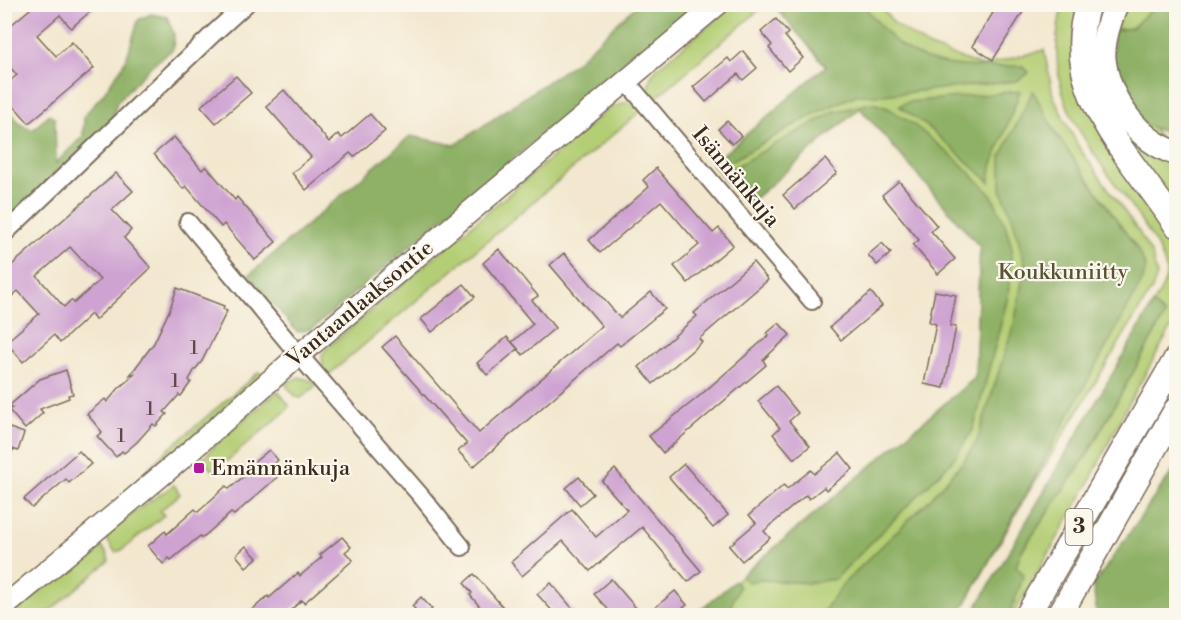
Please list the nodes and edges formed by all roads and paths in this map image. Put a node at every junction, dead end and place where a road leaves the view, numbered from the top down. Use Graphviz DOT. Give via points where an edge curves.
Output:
graph roads {
  1 [pos="246,4"];
  2 [pos="718,4"];
  3 [pos="1088,4"];
  4 [pos="1116,4"];
  5 [pos="627,81"];
  6 [pos="1176,153"];
  7 [pos="188,222"];
  8 [pos="1176,225"];
  9 [pos="4,234"];
  10 [pos="812,301"];
  11 [pos="1176,348"];
  12 [pos="299,355"];
  13 [pos="1176,359"];
  14 [pos="1163,383"];
  15 [pos="1176,410"];
  16 [pos="1176,440"];
  17 [pos="1108,530"];
  18 [pos="462,548"];
  19 [pos="4,607"];
  20 [pos="1028,615"];
  21 [pos="1059,615"];
  1 -- 9 [label="street"];
  2 -- 5 [label="main road, Vantaanlaaksontie"];
  3 -- 8 [label="highway" via="1081,43 1090,95"];
  4 -- 6 [label="highway" via="1108,24 1103,62 1113,93 1130,121 1149,139"];
  5 -- 10 [label="street, Isännänkuja"];
  5 -- 12 [label="main road, Vantaanlaaksontie"];
  7 -- 12 [label="street"];
  11 -- 14 [label="highway"];
  12 -- 18 [label="street"];
  12 -- 19 [label="main road, Vantaanlaaksontie"];
  13 -- 14 [label="highway, 3"];
  14 -- 20 [label="highway, 3"];
  15 -- 17 [label="highway, 3"];
  16 -- 17 [label="highway"];
  17 -- 21 [label="highway, 3"];
}
